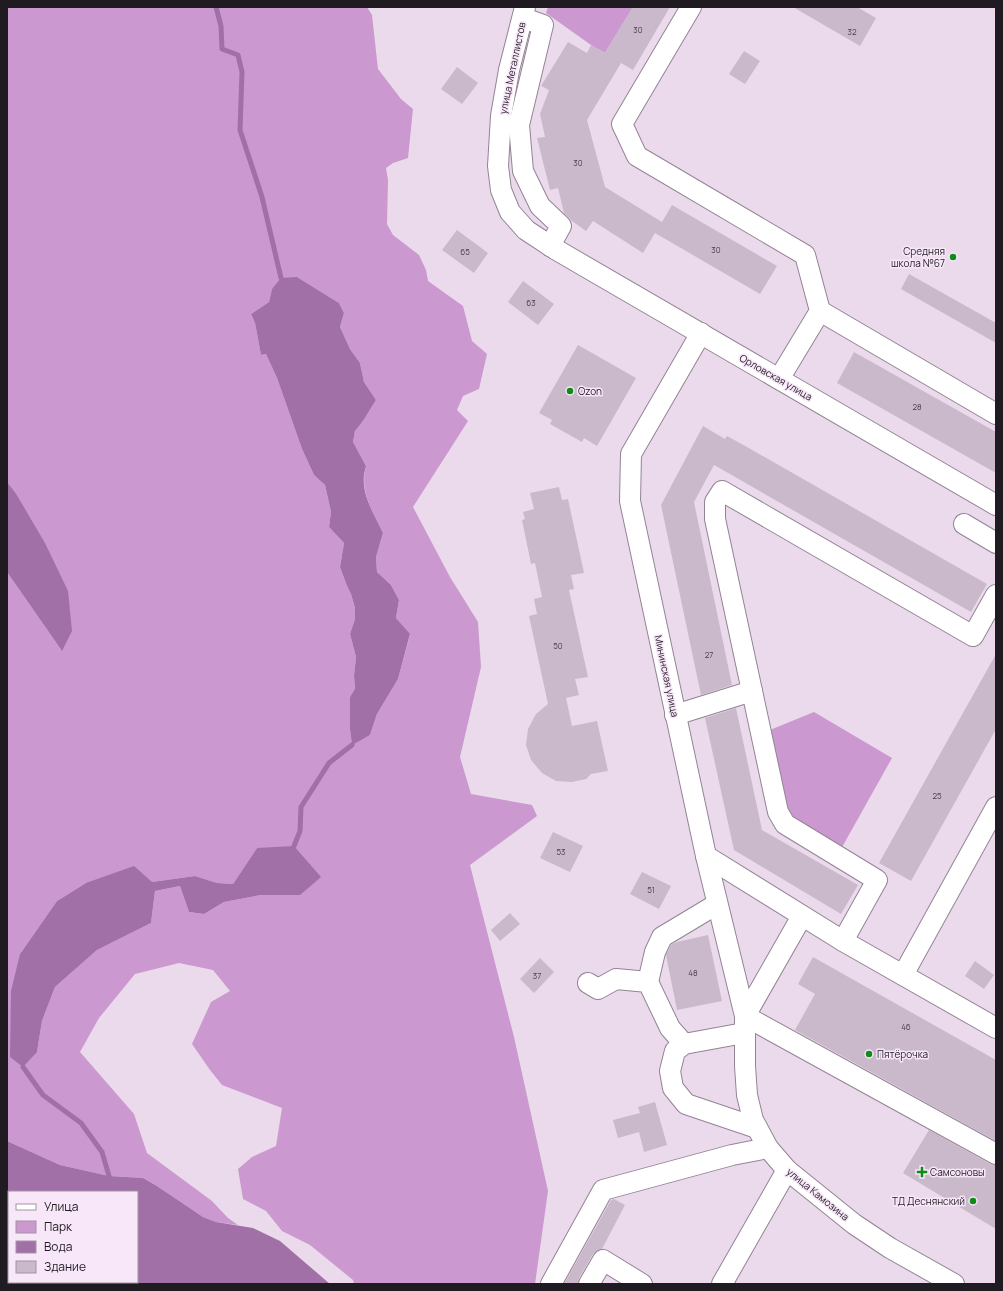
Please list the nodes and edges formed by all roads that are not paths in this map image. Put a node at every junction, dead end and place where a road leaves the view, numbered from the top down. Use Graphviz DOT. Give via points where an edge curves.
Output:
graph roads {
  1 [pos="691,7"];
  2 [pos="524,12"];
  3 [pos="553,248"];
  4 [pos="820,311"];
  5 [pos="701,333"];
  6 [pos="779,379"];
  7 [pos="996,414"];
  8 [pos="996,505"];
  9 [pos="964,524"];
  10 [pos="996,543"];
  11 [pos="996,595"];
  12 [pos="752,691"];
  13 [pos="675,715"];
  14 [pos="996,807"];
  15 [pos="706,856"];
  16 [pos="717,904"];
  17 [pos="802,916"];
  18 [pos="843,941"];
  19 [pos="902,975"];
  20 [pos="648,982"];
  21 [pos="588,983"];
  22 [pos="744,1025"];
  23 [pos="996,1028"];
  24 [pos="684,1044"];
  25 [pos="757,1128"];
  26 [pos="768,1148"];
  27 [pos="996,1154"];
  28 [pos="787,1170"];
  29 [pos="551,1284"];
  30 [pos="589,1284"];
  31 [pos="642,1284"];
  32 [pos="722,1284"];
  33 [pos="954,1284"];
  1 -- 4 [label="street" via="622,124 637,156 805,254"];
  2 -- 3 [label="street, улица Металлистов" via="509,70 501,116 498,166 501,190 510,212 526,230"];
  2 -- 3 [label="street" via="543,25 519,125 523,171 540,206 561,226"];
  3 -- 5 [label="street, Орловская улица"];
  4 -- 6 [label="street"];
  4 -- 7 [label="street"];
  5 -- 6 [label="street, Орловская улица"];
  5 -- 13 [label="street, Мининская улица" via="631,454 630,501"];
  6 -- 8 [label="street, Орловская улица"];
  9 -- 10 [label="street"];
  11 -- 12 [label="street" via="973,636 722,491 715,502 715,519"];
  12 -- 13 [label="street"];
  12 -- 18 [label="street" via="778,812 785,824 878,880"];
  13 -- 15 [label="street, Мининская улица"];
  14 -- 19 [label="street"];
  15 -- 16 [label="street, Мининская улица"];
  15 -- 17 [label="street"];
  16 -- 20 [label="street" via="662,937 655,952"];
  16 -- 22 [label="street, Мининская улица"];
  17 -- 18 [label="street"];
  17 -- 22 [label="street"];
  18 -- 19 [label="street"];
  19 -- 23 [label="street"];
  20 -- 21 [label="street" via="616,979 598,989"];
  20 -- 24 [label="street" via="670,1028"];
  22 -- 24 [label="street"];
  22 -- 25 [label="street, улица Камозина" via="747,1095"];
  22 -- 27 [label="street"];
  24 -- 25 [label="street" via="675,1051 670,1071 673,1088 686,1104"];
  25 -- 26 [label="street, улица Камозина"];
  26 -- 28 [label="street, улица Камозина"];
  26 -- 29 [label="street" via="732,1155 602,1190"];
  28 -- 32 [label="street"];
  28 -- 33 [label="street, улица Камозина" via="854,1224 890,1248"];
  30 -- 31 [label="street" via="603,1260"];
}
